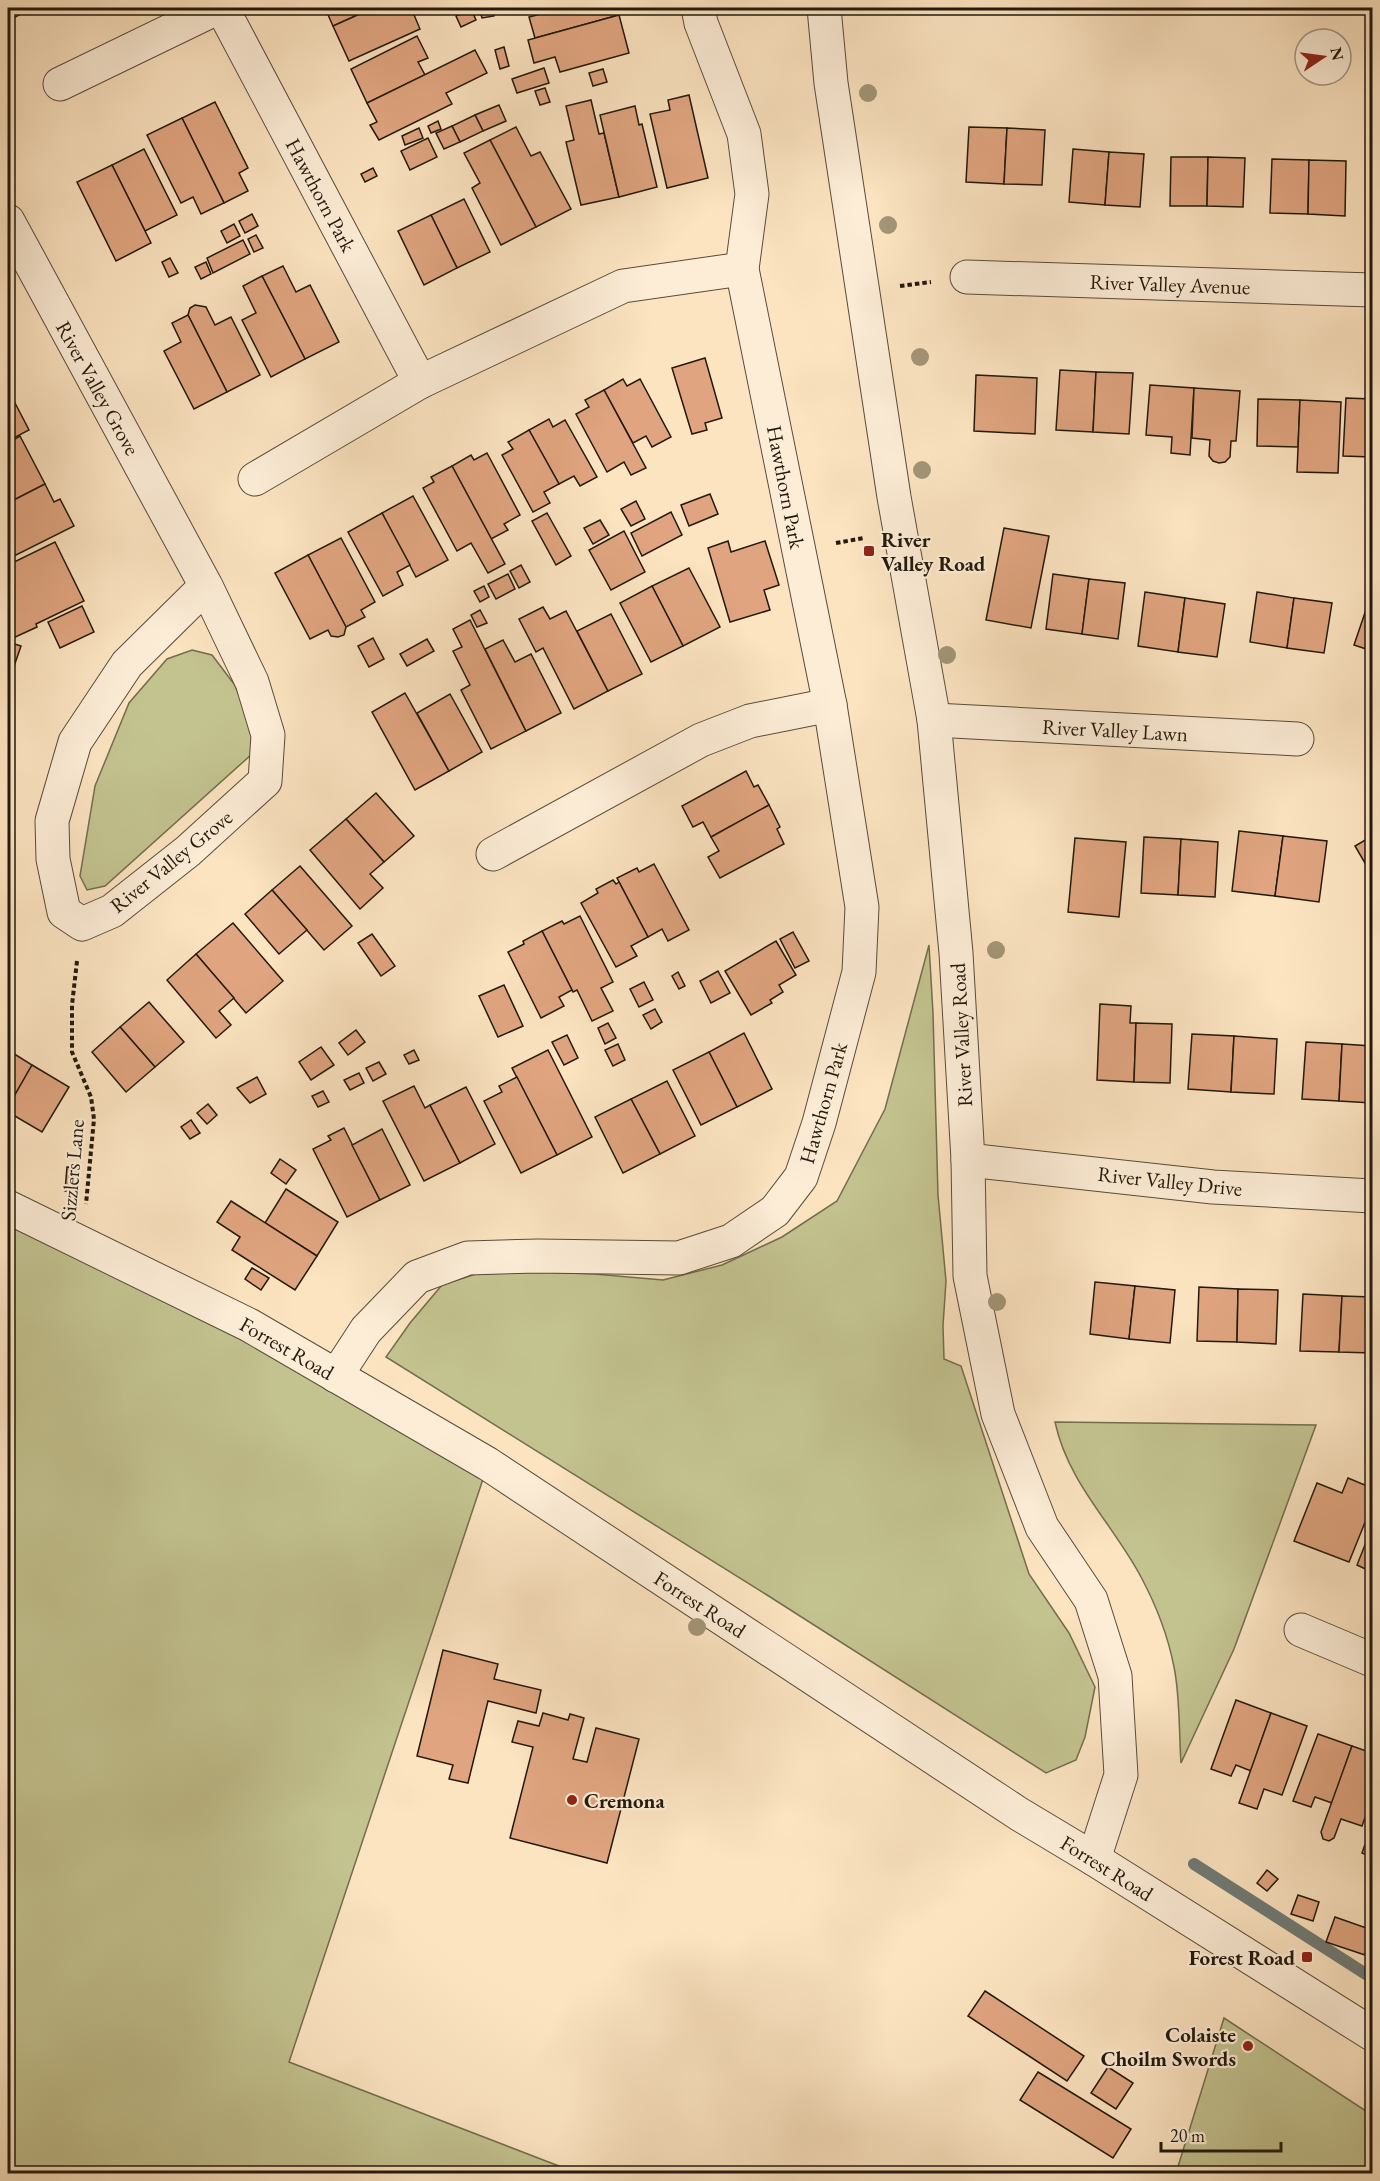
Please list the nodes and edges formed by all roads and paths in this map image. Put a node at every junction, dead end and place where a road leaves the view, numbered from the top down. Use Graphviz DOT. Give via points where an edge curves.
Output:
graph roads {
  1 [pos="217,8"];
  2 [pos="222,8"];
  3 [pos="698,8"];
  4 [pos="824,8"];
  5 [pos="60,84"];
  6 [pos="8,221"];
  7 [pos="742,269"];
  8 [pos="967,276"];
  9 [pos="1372,290"];
  10 [pos="862,291"];
  11 [pos="420,382"];
  12 [pos="255,479"];
  13 [pos="900,530"];
  14 [pos="799,552"];
  15 [pos="206,586"];
  16 [pos="830,705"];
  17 [pos="934,720"];
  18 [pos="1297,739"];
  19 [pos="493,854"];
  20 [pos="82,924"];
  21 [pos="968,1160"];
  22 [pos="1372,1196"];
  23 [pos="8,1207"];
  24 [pos="80,1243"];
  25 [pos="336,1376"];
  26 [pos="1301,1630"];
  27 [pos="1372,1660"];
  28 [pos="1094,1859"];
  29 [pos="1372,2034"];
  1 -- 5 [label="street"];
  2 -- 11 [label="street, Hawthorn Park"];
  3 -- 7 [label="street, Hawthorn Park" via="744,134 752,194"];
  4 -- 10 [label="street, River Valley Road" via="831,83"];
  6 -- 15 [label="street, River Valley Grove"];
  7 -- 11 [label="street" via="623,286"];
  7 -- 14 [label="street, Hawthorn Park"];
  8 -- 9 [label="street, River Valley Avenue"];
  8 -- 10 [label="path"];
  10 -- 13 [label="street, River Valley Road"];
  11 -- 12 [label="street"];
  13 -- 14 [label="path"];
  13 -- 17 [label="street, River Valley Road"];
  14 -- 16 [label="street, Hawthorn Park"];
  15 -- 20 [label="street" via="127,664 75,742 51,821 53,859 64,912"];
  15 -- 20 [label="street, River Valley Grove" via="252,682 268,735 266,781 188,851 112,911"];
  16 -- 19 [label="street" via="750,721 701,740"];
  16 -- 25 [label="street, Hawthorn Park" via="862,907 859,972 801,1176 775,1210 731,1241 679,1258 468,1258 417,1277 366,1330"];
  17 -- 18 [label="street, River Valley Lawn"];
  17 -- 21 [label="street, River Valley Road" via="956,953"];
  20 -- 24 [label="path, Sizzlers Lane" via="72,1005 72,1052 90,1097 94,1119"];
  21 -- 22 [label="street, River Valley Drive" via="1213,1187"];
  21 -- 28 [label="street, River Valley Road" via="970,1276 998,1414 1042,1527 1092,1600 1115,1676 1121,1775"];
  23 -- 24 [label="street, Forrest Road"];
  24 -- 25 [label="street, Forrest Road" via="249,1325"];
  25 -- 28 [label="street, Forrest Road" via="488,1464 1019,1814"];
  26 -- 27 [label="street"];
  28 -- 29 [label="street, Forrest Road"];
}
